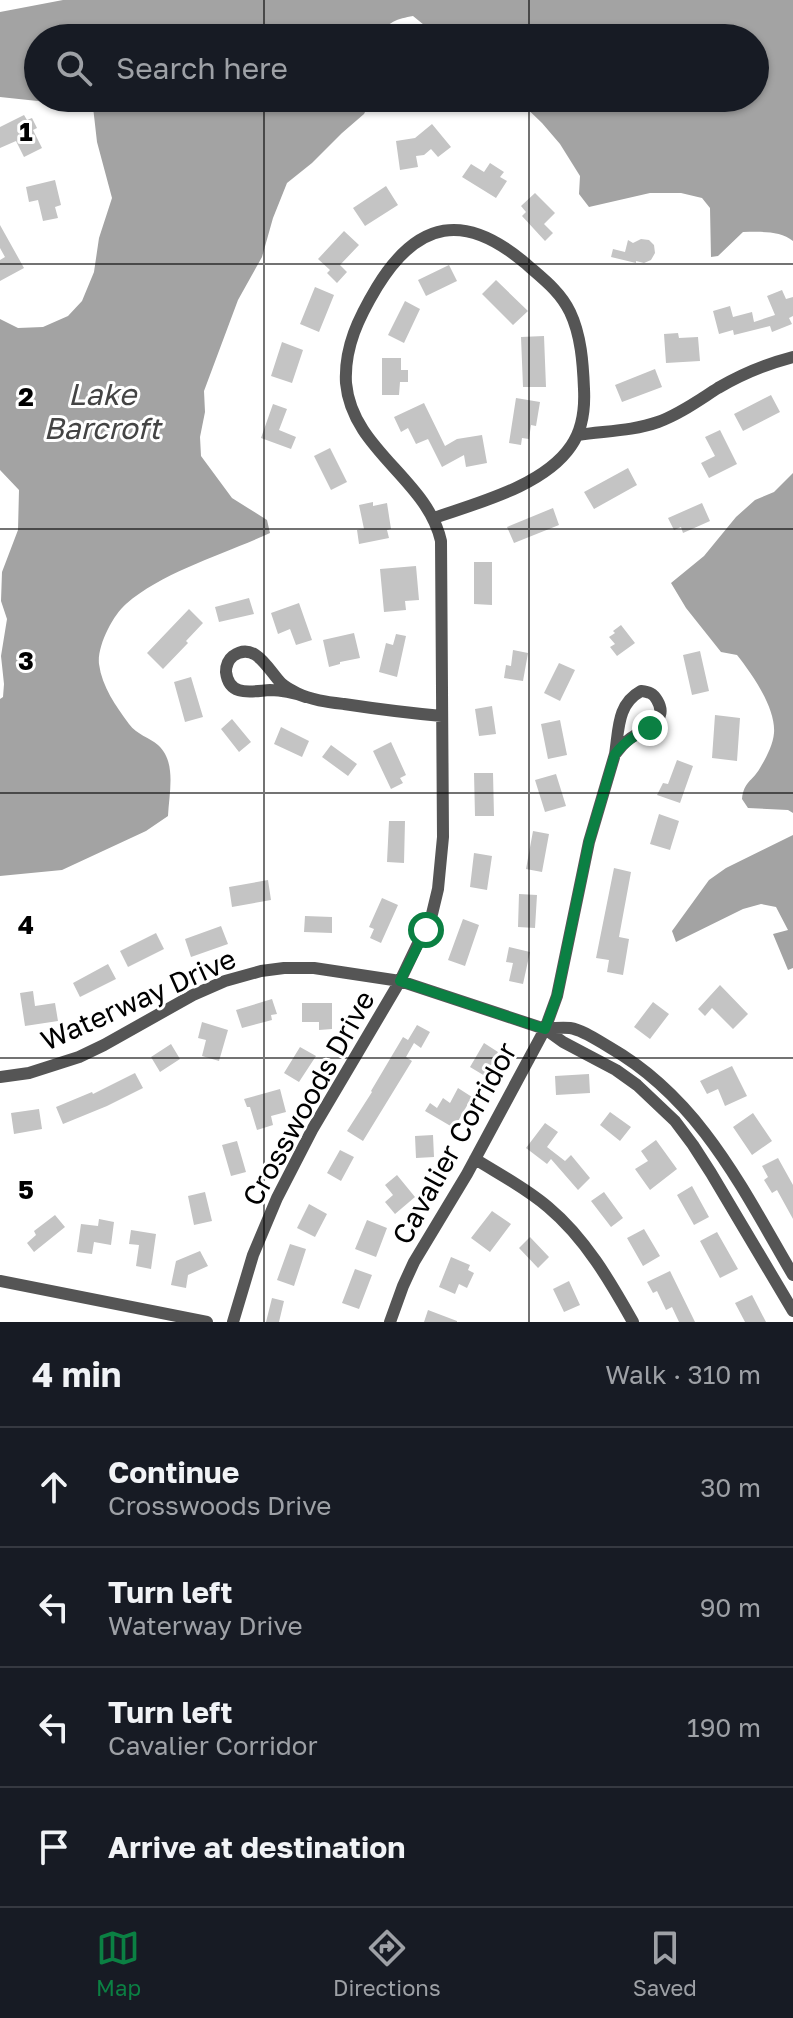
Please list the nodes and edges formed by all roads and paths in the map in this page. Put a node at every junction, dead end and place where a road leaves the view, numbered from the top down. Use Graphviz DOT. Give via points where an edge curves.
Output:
graph roads {
  1 [pos="793,357"];
  2 [pos="578,435"];
  3 [pos="434,518"];
  4 [pos="306,697"];
  5 [pos="442,716"];
  6 [pos="615,754"];
  7 [pos="400,981"];
  8 [pos="545,1029"];
  9 [pos="0,1077"];
  10 [pos="475,1159"];
  11 [pos="793,1275"];
  12 [pos="0,1281"];
  13 [pos="793,1311"];
  14 [pos="207,1322"];
  15 [pos="233,1322"];
  16 [pos="390,1322"];
  17 [pos="633,1322"];
  1 -- 2 [label="street" via="757,368 658,422"];
  2 -- 3 [label="street" via="562,457 534,479"];
  2 -- 3 [label="street" via="585,407 580,342 559,295 493,239 452,230 424,236 396,259 365,307 351,341 346,379 358,421"];
  3 -- 5 [label="street, Crosswoods Drive" via="441,541"];
  4 -- 4 [label="street" via="237,690 226,666 237,654 251,653 262,658 286,687"];
  4 -- 5 [label="street"];
  5 -- 7 [label="street, Crosswoods Drive" via="438,889 426,930"];
  6 -- 6 [label="street, Cavalier Corridor" via="627,702 641,691 653,694 660,707 658,720"];
  6 -- 8 [label="street, Cavalier Corridor"];
  7 -- 8 [label="street, Waterway Drive"];
  7 -- 9 [label="street, Waterway Drive" via="314,968 240,976 193,995 79,1057"];
  7 -- 15 [label="street, Crosswoods Drive" via="282,1187 253,1255"];
  8 -- 10 [label="street, Cavalier Corridor"];
  8 -- 11 [label="street, Waterway Drive" via="570,1028 589,1035 639,1066 679,1100 732,1171"];
  8 -- 13 [label="street" via="616,1070 675,1121"];
  10 -- 16 [label="street, Cavalier Corridor" via="414,1262"];
  10 -- 17 [label="street" via="549,1207 588,1249"];
  12 -- 14 [label="street"];
}
